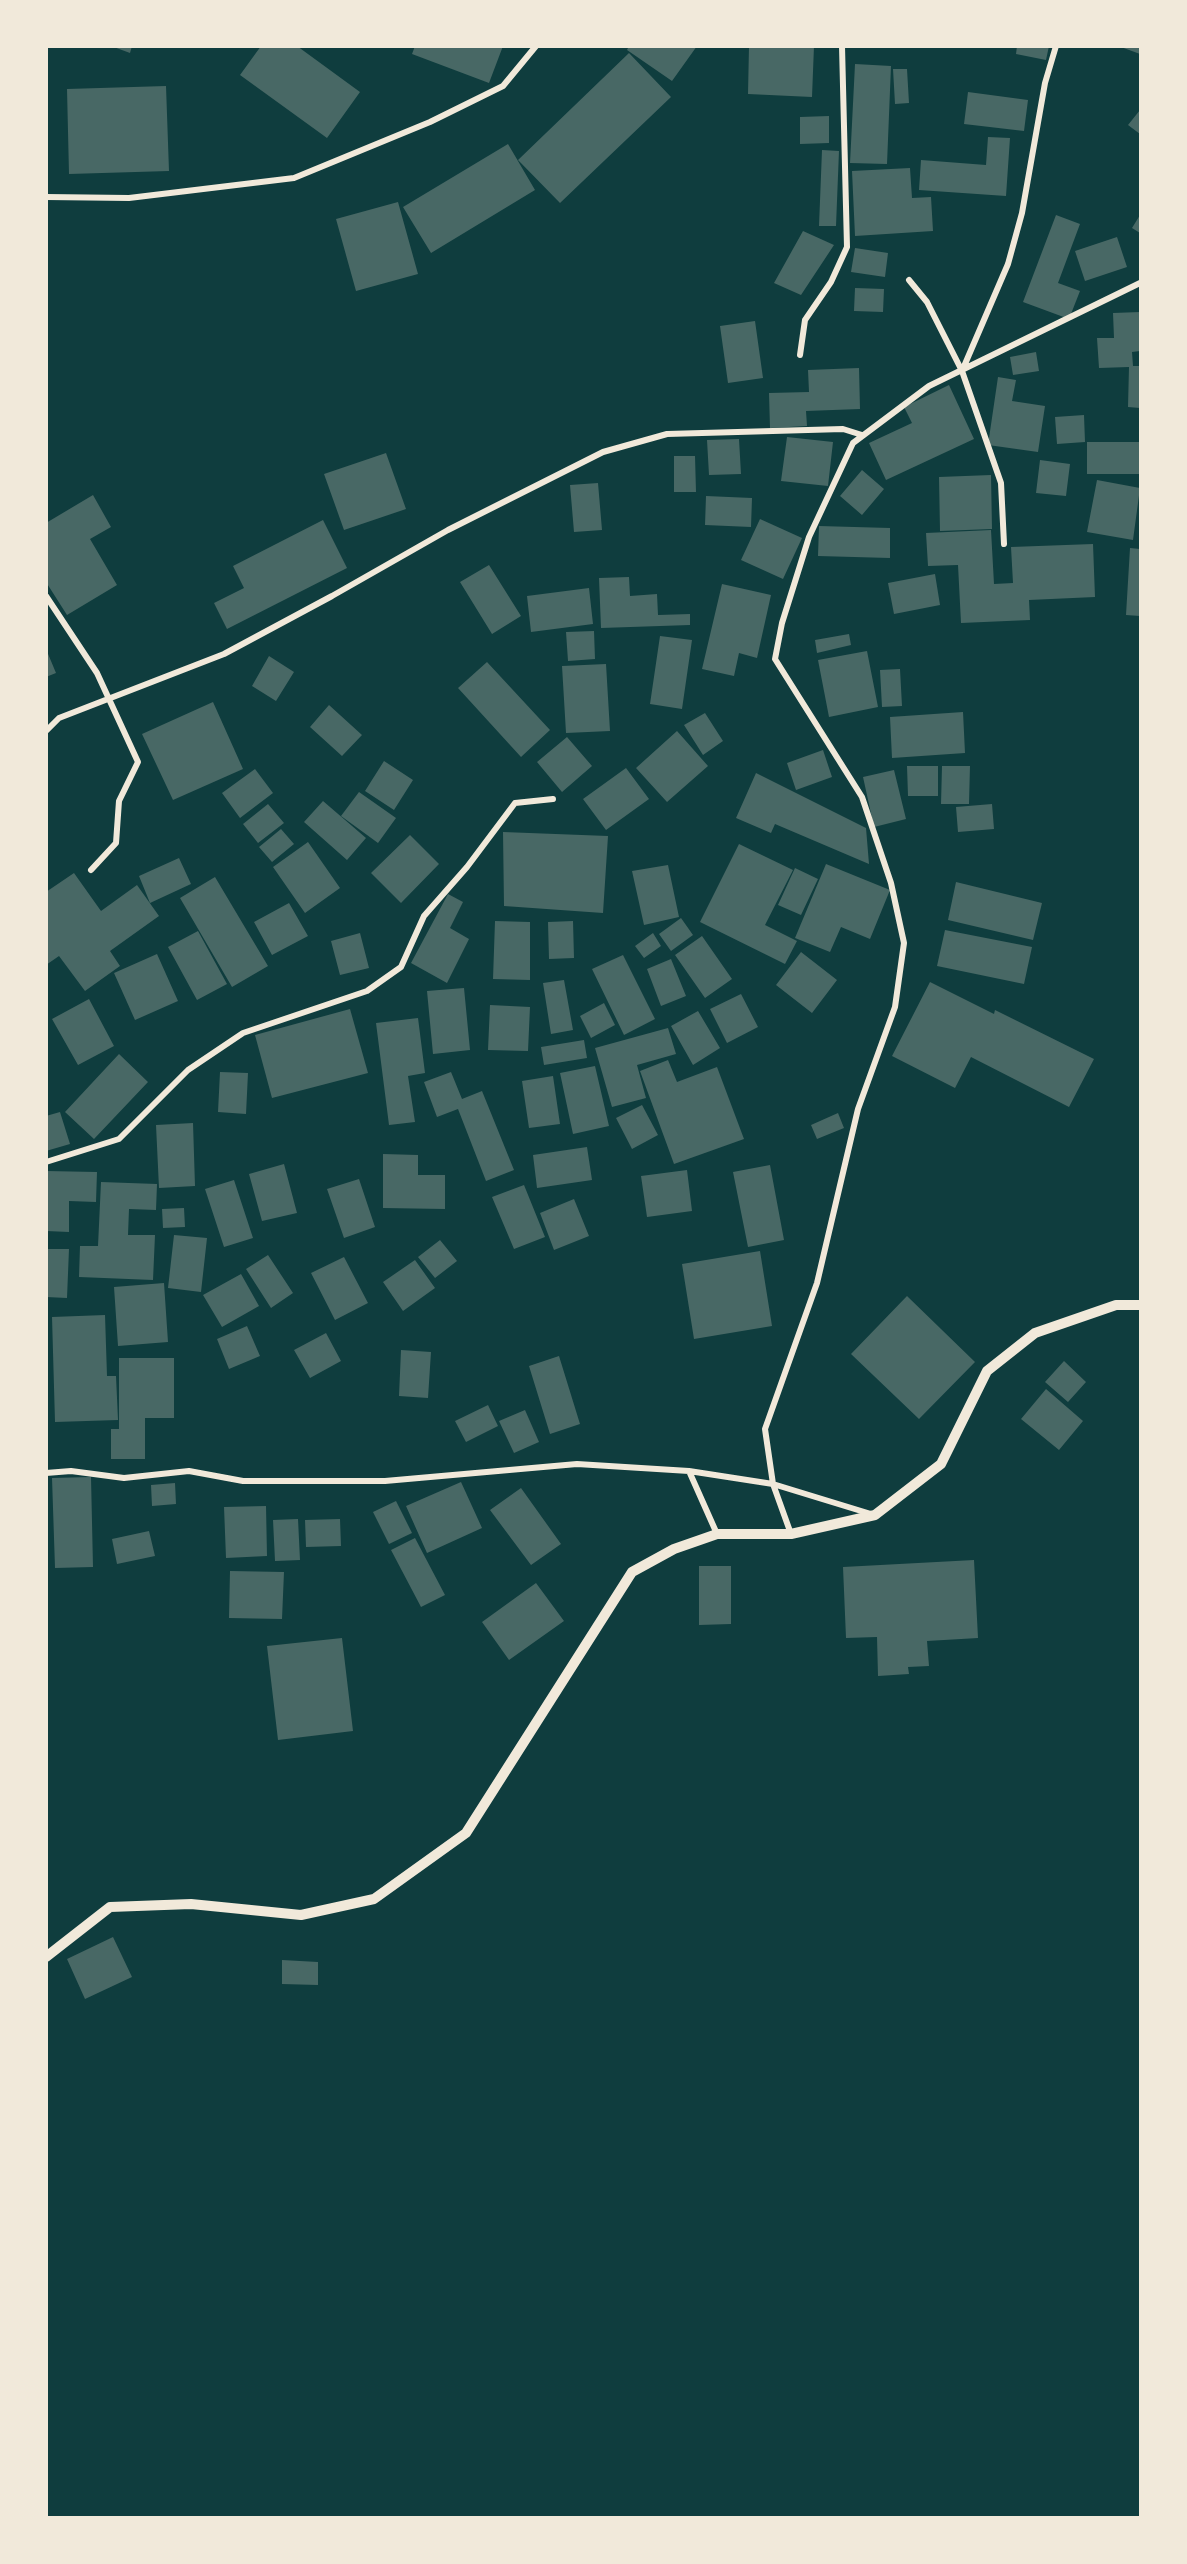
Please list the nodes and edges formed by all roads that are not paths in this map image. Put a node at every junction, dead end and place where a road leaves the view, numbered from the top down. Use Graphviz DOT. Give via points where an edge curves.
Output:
graph roads {
  1 [pos="536,46"];
  2 [pos="842,46"];
  3 [pos="1056,46"];
  4 [pos="46,197"];
  5 [pos="909,280"];
  6 [pos="1140,283"];
  7 [pos="800,355"];
  8 [pos="962,371"];
  9 [pos="862,435"];
  10 [pos="1004,544"];
  11 [pos="46,596"];
  12 [pos="110,700"];
  13 [pos="46,731"];
  14 [pos="553,799"];
  15 [pos="91,870"];
  16 [pos="46,1162"];
  17 [pos="1140,1305"];
  18 [pos="688,1471"];
  19 [pos="46,1473"];
  20 [pos="772,1484"];
  21 [pos="875,1515"];
  22 [pos="717,1534"];
  23 [pos="791,1534"];
  24 [pos="46,1958"];
  1 -- 4 [label="street" via="504,86 430,122 294,178 129,198"];
  2 -- 7 [label="street" via="847,247 831,282 805,320"];
  3 -- 8 [label="street" via="1008,264"];
  5 -- 8 [label="street" via="927,302"];
  6 -- 8 [label="street"];
  8 -- 9 [label="street" via="929,386"];
  8 -- 10 [label="street" via="1001,483"];
  9 -- 12 [label="street" via="843,429 667,434 603,452 448,530 224,654"];
  9 -- 20 [label="street" via="853,443 809,537 782,623 776,659 862,797 891,883 904,943 895,1007 858,1109 817,1283 765,1429"];
  11 -- 12 [label="street" via="97,673"];
  12 -- 13 [label="street" via="59,718"];
  12 -- 15 [label="street" via="138,762 119,801 116,843"];
  14 -- 16 [label="street" via="515,803 424,916 401,967 367,991 243,1033 188,1070 118,1139"];
  17 -- 21 [label="street" via="1116,1305 1035,1333 987,1371 941,1464"];
  18 -- 19 [label="street" via="577,1464 385,1481 243,1481 189,1471 124,1478 71,1471"];
  18 -- 20 [label="street"];
  18 -- 22 [label="street"];
  20 -- 21 [label="street"];
  20 -- 23 [label="street"];
  21 -- 23 [label="street"];
  22 -- 23 [label="street"];
  22 -- 24 [label="street" via="674,1549 632,1572 466,1833 374,1899 301,1915 191,1904 110,1907"];
}
